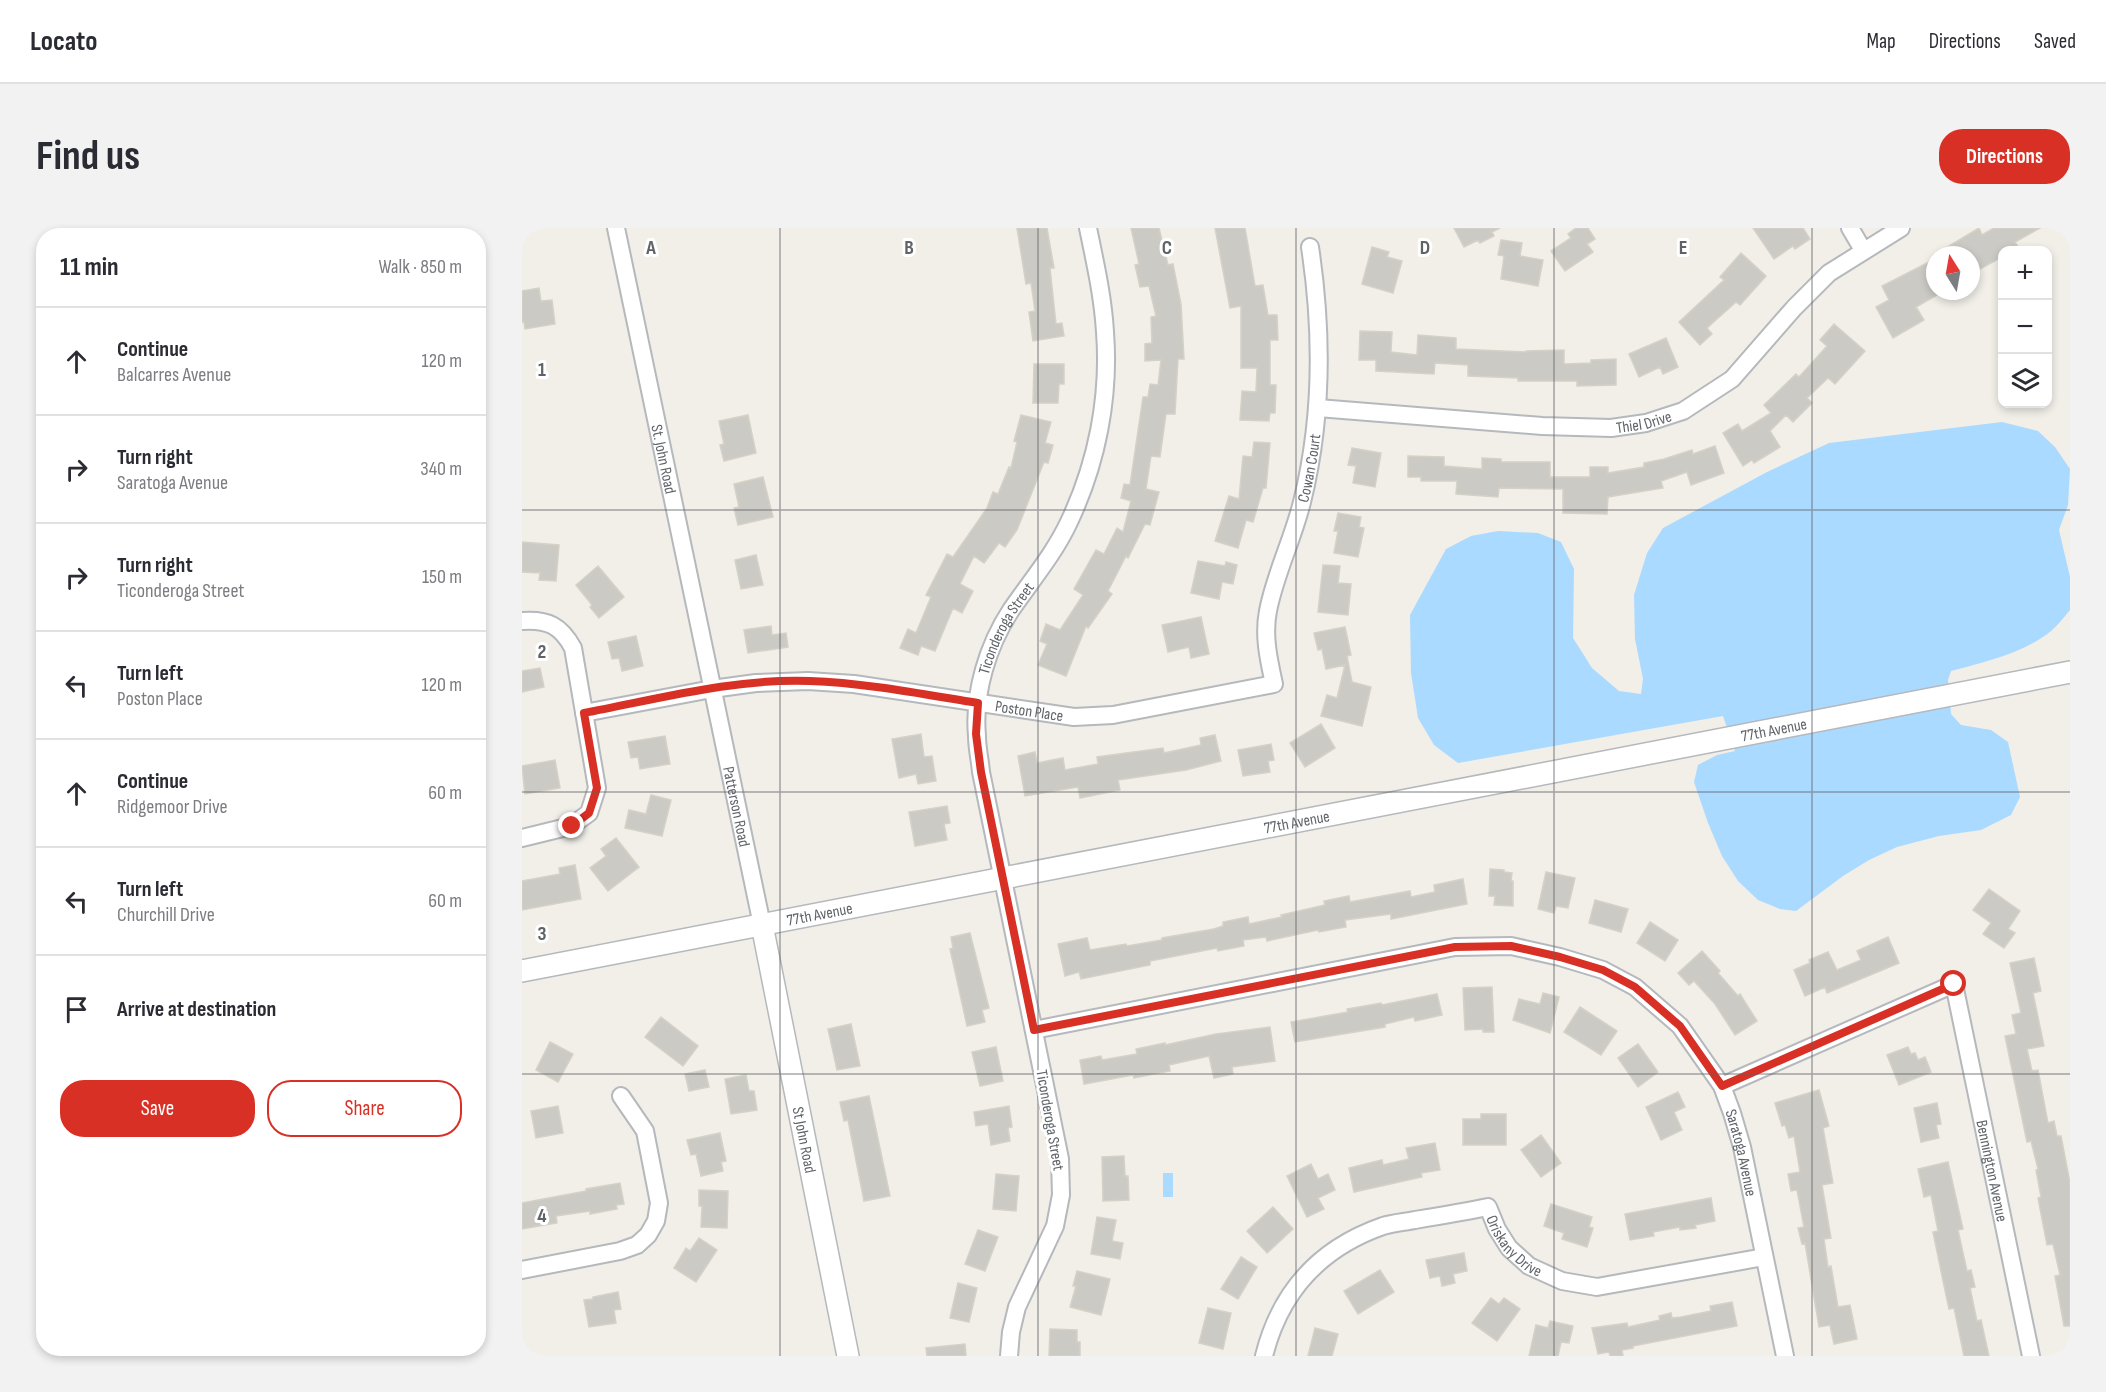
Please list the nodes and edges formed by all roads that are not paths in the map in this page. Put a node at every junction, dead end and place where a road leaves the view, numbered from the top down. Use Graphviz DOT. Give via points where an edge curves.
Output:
graph roads {
  1 [pos="616,228"];
  2 [pos="1088,228"];
  3 [pos="1850,228"];
  4 [pos="1901,228"];
  5 [pos="1310,247"];
  6 [pos="1863,250"];
  7 [pos="1318,408"];
  8 [pos="522,621"];
  9 [pos="2070,672"];
  10 [pos="1274,684"];
  11 [pos="712,689"];
  12 [pos="978,703"];
  13 [pos="584,713"];
  14 [pos="522,838"];
  15 [pos="1003,879"];
  16 [pos="762,925"];
  17 [pos="522,971"];
  18 [pos="1034,1030"];
  19 [pos="1722,1086"];
  20 [pos="621,1096"];
  21 [pos="1764,1257"];
  22 [pos="522,1270"];
  23 [pos="848,1356"];
  24 [pos="1009,1356"];
  25 [pos="1264,1356"];
  26 [pos="1785,1356"];
  27 [pos="2031,1356"];
  1 -- 11 [label="street, St. John Road"];
  2 -- 12 [label="street, Ticonderoga Street" via="1106,332 1106,384 1100,431 1069,523 995,639"];
  3 -- 6 [label="street"];
  4 -- 6 [label="street, Thiel Drive"];
  5 -- 7 [label="street, Cowan Court" via="1317,290"];
  6 -- 7 [label="street, Thiel Drive" via="1829,273 1732,379 1683,411 1646,423 1611,428 1542,426"];
  7 -- 10 [label="street, Cowan Court" via="1302,501 1267,613 1267,645"];
  8 -- 13 [label="street" via="549,623 564,633 573,648"];
  9 -- 15 [label="street, 77th Avenue"];
  10 -- 12 [label="street, Poston Place" via="1113,715 1074,717"];
  11 -- 12 [label="street, Poston Place" via="808,681"];
  11 -- 13 [label="street, Poston Place"];
  11 -- 16 [label="street, Patterson Road"];
  12 -- 15 [label="street, Ticonderoga Street" via="976,734 981,772"];
  13 -- 14 [label="street" via="597,788 589,813 572,826"];
  15 -- 16 [label="street, 77th Avenue"];
  15 -- 18 [label="street, Ticonderoga Street"];
  16 -- 17 [label="street, 77th Avenue"];
  16 -- 23 [label="street, St John Road"];
  18 -- 19 [label="street, Saratoga Avenue" via="1455,947 1511,946 1593,967 1635,987 1680,1026"];
  18 -- 24 [label="street, Ticonderoga Street" via="1060,1159 1061,1195 1055,1226 1017,1307"];
  19 -- 21 [label="street, Saratoga Avenue" via="1743,1147"];
  19 -- 27 [label="street, Bennington Avenue" via="1954,984"];
  20 -- 22 [label="street" via="645,1131 659,1203 656,1221 637,1245"];
  21 -- 25 [label="street, Oriskany Drive" via="1597,1287 1562,1281 1529,1266 1509,1248 1488,1207 1384,1226 1344,1244 1306,1274 1285,1301 1270,1331"];
  21 -- 26 [label="street, Saratoga Avenue"];
}
